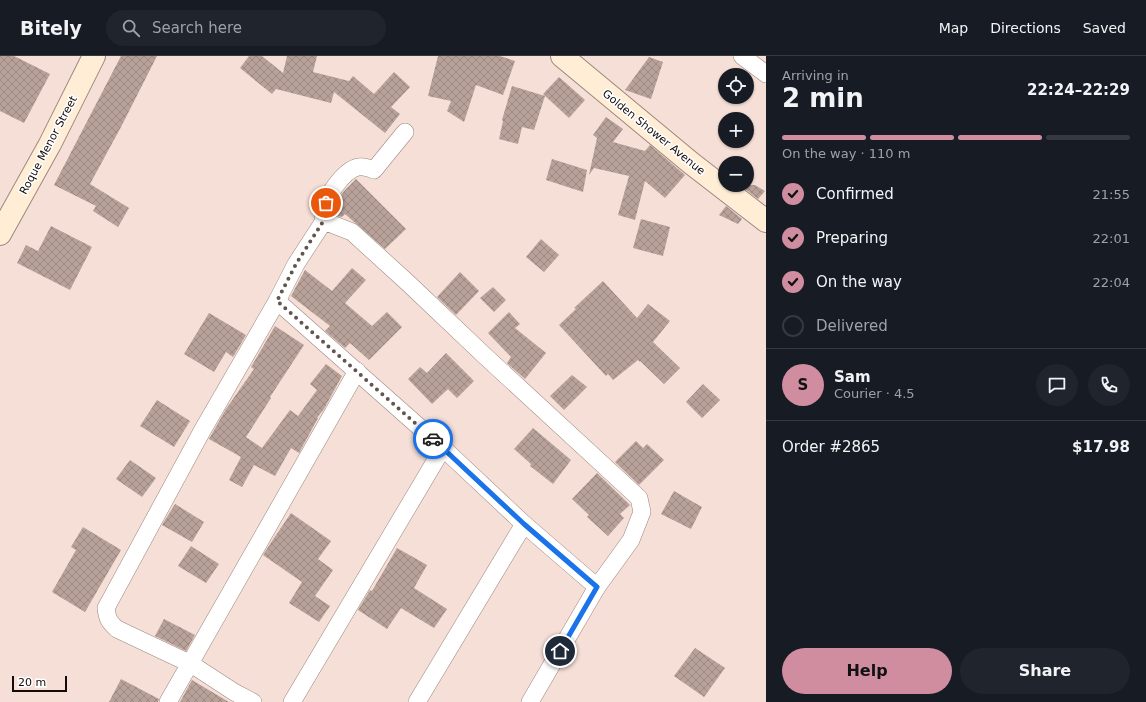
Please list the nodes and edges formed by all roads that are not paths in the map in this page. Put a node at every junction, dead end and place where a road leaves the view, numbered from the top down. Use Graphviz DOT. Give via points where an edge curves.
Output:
graph roads {
  1 [pos="94,56"];
  2 [pos="562,56"];
  3 [pos="742,56"];
  4 [pos="766,74"];
  5 [pos="405,132"];
  6 [pos="324,220"];
  7 [pos="766,221"];
  8 [pos="0,234"];
  9 [pos="277,301"];
  10 [pos="357,371"];
  11 [pos="443,448"];
  12 [pos="524,524"];
  13 [pos="597,587"];
  14 [pos="191,664"];
  15 [pos="168,702"];
  16 [pos="253,702"];
  17 [pos="292,702"];
  18 [pos="417,702"];
  19 [pos="530,702"];
  1 -- 8 [label="street, Roque Menor Street" via="50,144"];
  2 -- 7 [label="street, Golden Shower Avenue" via="691,163"];
  3 -- 4 [label="street"];
  5 -- 6 [label="street" via="374,170 358,167 340,180 326,203 323,211"];
  6 -- 9 [label="street" via="296,264"];
  6 -- 13 [label="street" via="352,232 639,498 642,512 631,540"];
  9 -- 10 [label="street"];
  9 -- 14 [label="street" via="202,431 106,608 107,618 117,629"];
  10 -- 11 [label="street"];
  10 -- 14 [label="street"];
  11 -- 12 [label="street"];
  11 -- 17 [label="street"];
  12 -- 13 [label="street"];
  12 -- 18 [label="street"];
  13 -- 19 [label="street"];
  14 -- 15 [label="street"];
  14 -- 16 [label="street"];
}
